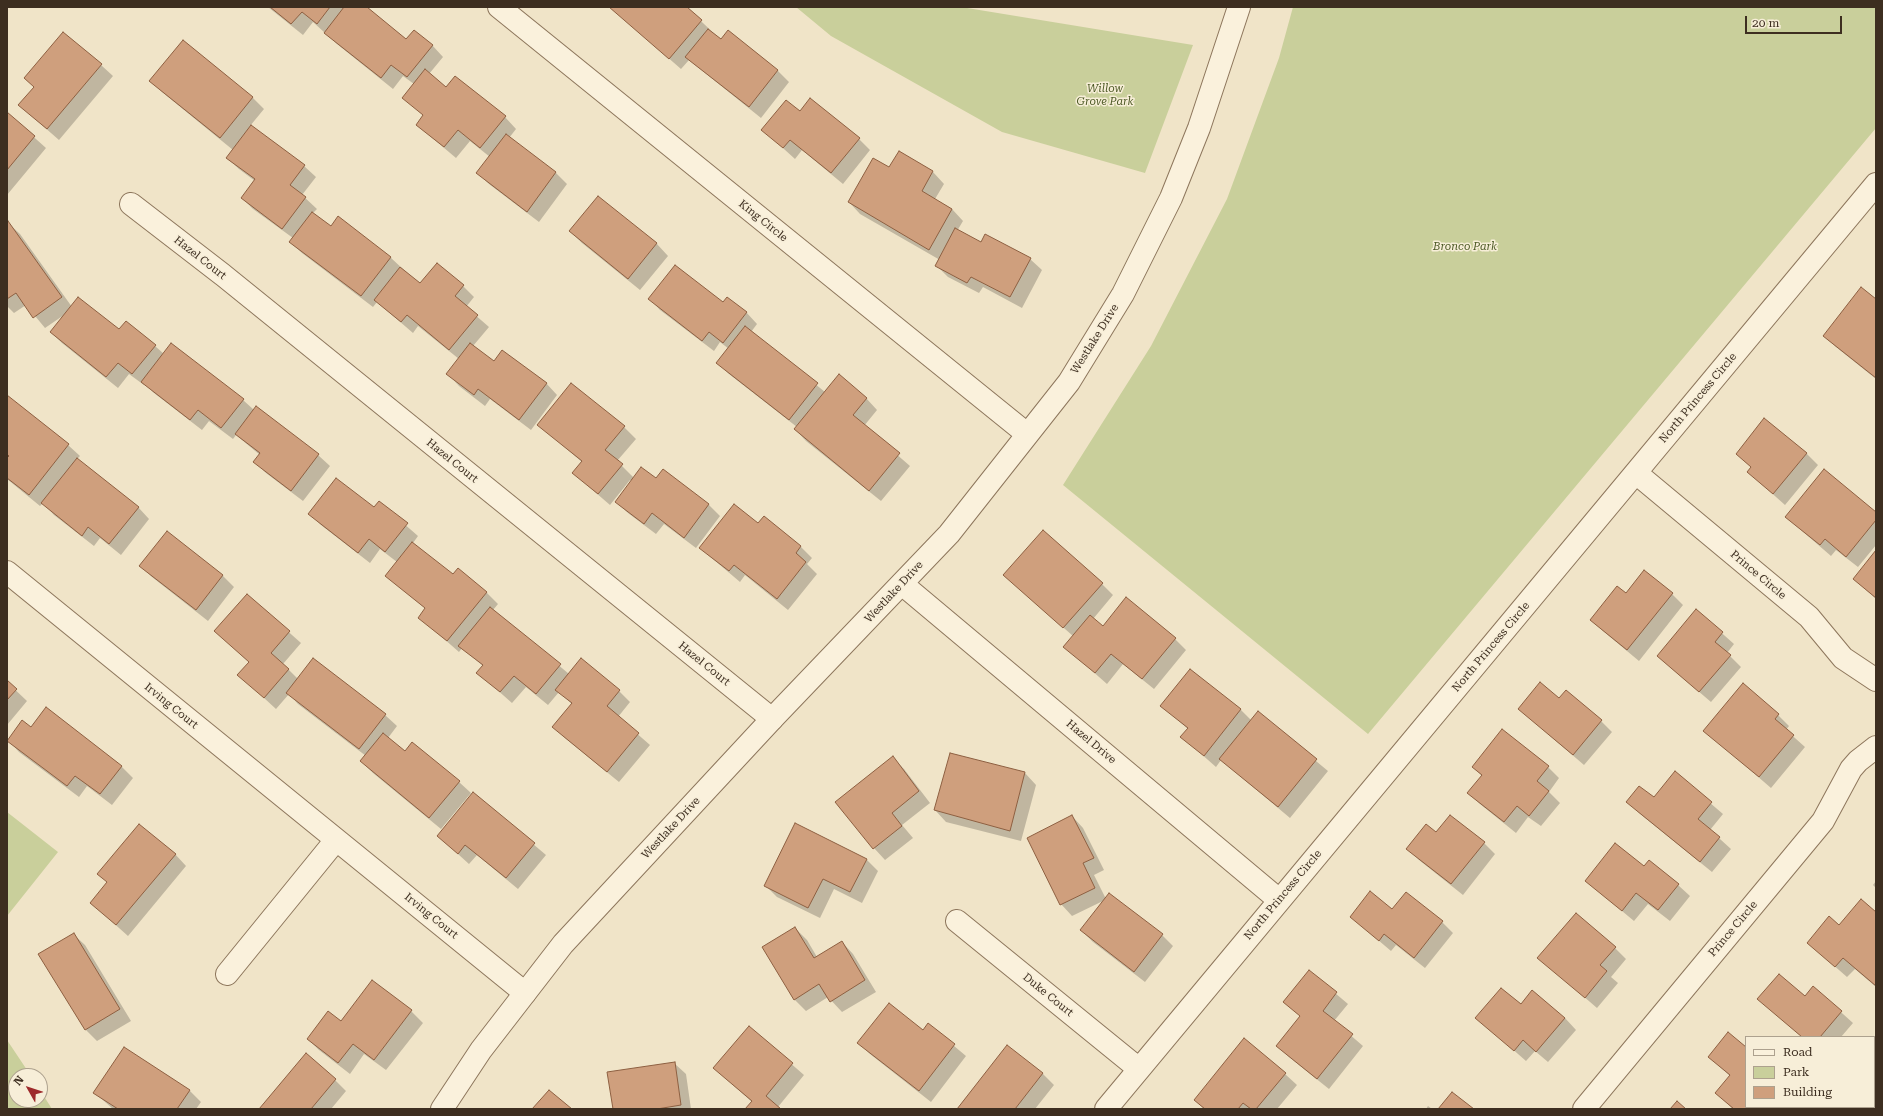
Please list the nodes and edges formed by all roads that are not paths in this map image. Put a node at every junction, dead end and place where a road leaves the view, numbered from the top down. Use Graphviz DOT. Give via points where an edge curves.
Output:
graph roads {
  1 [pos="499,7"];
  2 [pos="1240,7"];
  3 [pos="1875,188"];
  4 [pos="131,204"];
  5 [pos="1027,434"];
  6 [pos="1636,473"];
  7 [pos="7,572"];
  8 [pos="902,584"];
  9 [pos="1876,680"];
  10 [pos="772,720"];
  11 [pos="1876,747"];
  12 [pos="336,840"];
  13 [pos="1279,900"];
  14 [pos="957,921"];
  15 [pos="227,974"];
  16 [pos="525,993"];
  17 [pos="1139,1069"];
  18 [pos="442,1109"];
  19 [pos="1106,1109"];
  20 [pos="1584,1109"];
  1 -- 5 [label="street, King Circle"];
  2 -- 5 [label="street, Westlake Drive" via="1199,128 1171,198 1123,294 1069,382"];
  3 -- 6 [label="street, North Princess Circle"];
  4 -- 10 [label="street, Hazel Court" via="223,275"];
  5 -- 8 [label="street, Westlake Drive" via="949,534"];
  6 -- 9 [label="street, Prince Circle" via="1809,617 1843,658"];
  6 -- 13 [label="street, North Princess Circle"];
  7 -- 12 [label="street, Irving Court"];
  8 -- 10 [label="street, Westlake Drive"];
  8 -- 13 [label="street, Hazel Drive"];
  10 -- 16 [label="street, Westlake Drive" via="563,944"];
  11 -- 20 [label="street, Prince Circle" via="1855,765 1823,820"];
  12 -- 15 [label="street"];
  12 -- 16 [label="street, Irving Court"];
  13 -- 17 [label="street, North Princess Circle"];
  14 -- 17 [label="street, Duke Court"];
  16 -- 18 [label="street, Westlake Drive"];
  17 -- 19 [label="street, North Princess Circle"];
}
